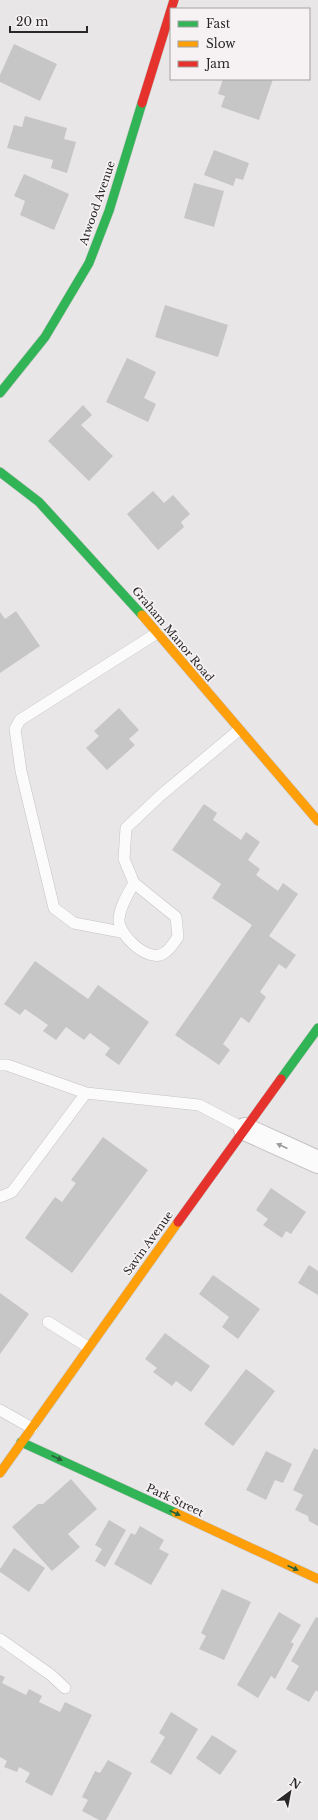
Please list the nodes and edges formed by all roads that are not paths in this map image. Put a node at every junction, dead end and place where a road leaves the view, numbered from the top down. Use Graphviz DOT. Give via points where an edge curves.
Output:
graph roads {
  1 [pos="170,13"];
  2 [pos="0,393"];
  3 [pos="0,472"];
  4 [pos="157,632"];
  5 [pos="239,730"];
  6 [pos="318,821"];
  7 [pos="134,883"];
  8 [pos="122,932"];
  9 [pos="318,1028"];
  10 [pos="0,1066"];
  11 [pos="86,1093"];
  12 [pos="245,1129"];
  13 [pos="318,1162"];
  14 [pos="0,1197"];
  15 [pos="48,1322"];
  16 [pos="88,1347"];
  17 [pos="0,1410"];
  18 [pos="32,1428"];
  19 [pos="22,1442"];
  20 [pos="3,1463"];
  21 [pos="318,1579"];
  22 [pos="0,1639"];
  23 [pos="65,1688"];
  1 -- 2 [label="street, Atwood Avenue" via="109,211 89,263 45,337"];
  3 -- 4 [label="street, Graham Manor Road" via="38,502"];
  4 -- 5 [label="street, Graham Manor Road"];
  4 -- 8 [label="lane" via="20,720 15,729 21,771 54,908 74,923"];
  5 -- 6 [label="street, Graham Manor Road"];
  5 -- 7 [label="lane" via="160,795 126,828 124,859"];
  7 -- 8 [label="lane" via="123,903 119,920"];
  7 -- 8 [label="lane" via="176,917 178,937 164,953 156,956 141,951"];
  9 -- 12 [label="street, Savin Avenue"];
  10 -- 11 [label="lane" via="7,1065"];
  11 -- 12 [label="lane" via="200,1105"];
  11 -- 14 [label="lane" via="12,1192"];
  13 -- 12 [label="street, one-way"];
  12 -- 16 [label="street, Savin Avenue"];
  15 -- 16 [label="lane"];
  16 -- 18 [label="street, Savin Avenue"];
  17 -- 18 [label="lane"];
  18 -- 19 [label="street, Savin Avenue"];
  19 -- 20 [label="street, Savin Avenue"];
  19 -- 21 [label="street, Park Street, one-way"];
  22 -- 23 [label="lane"];
}
